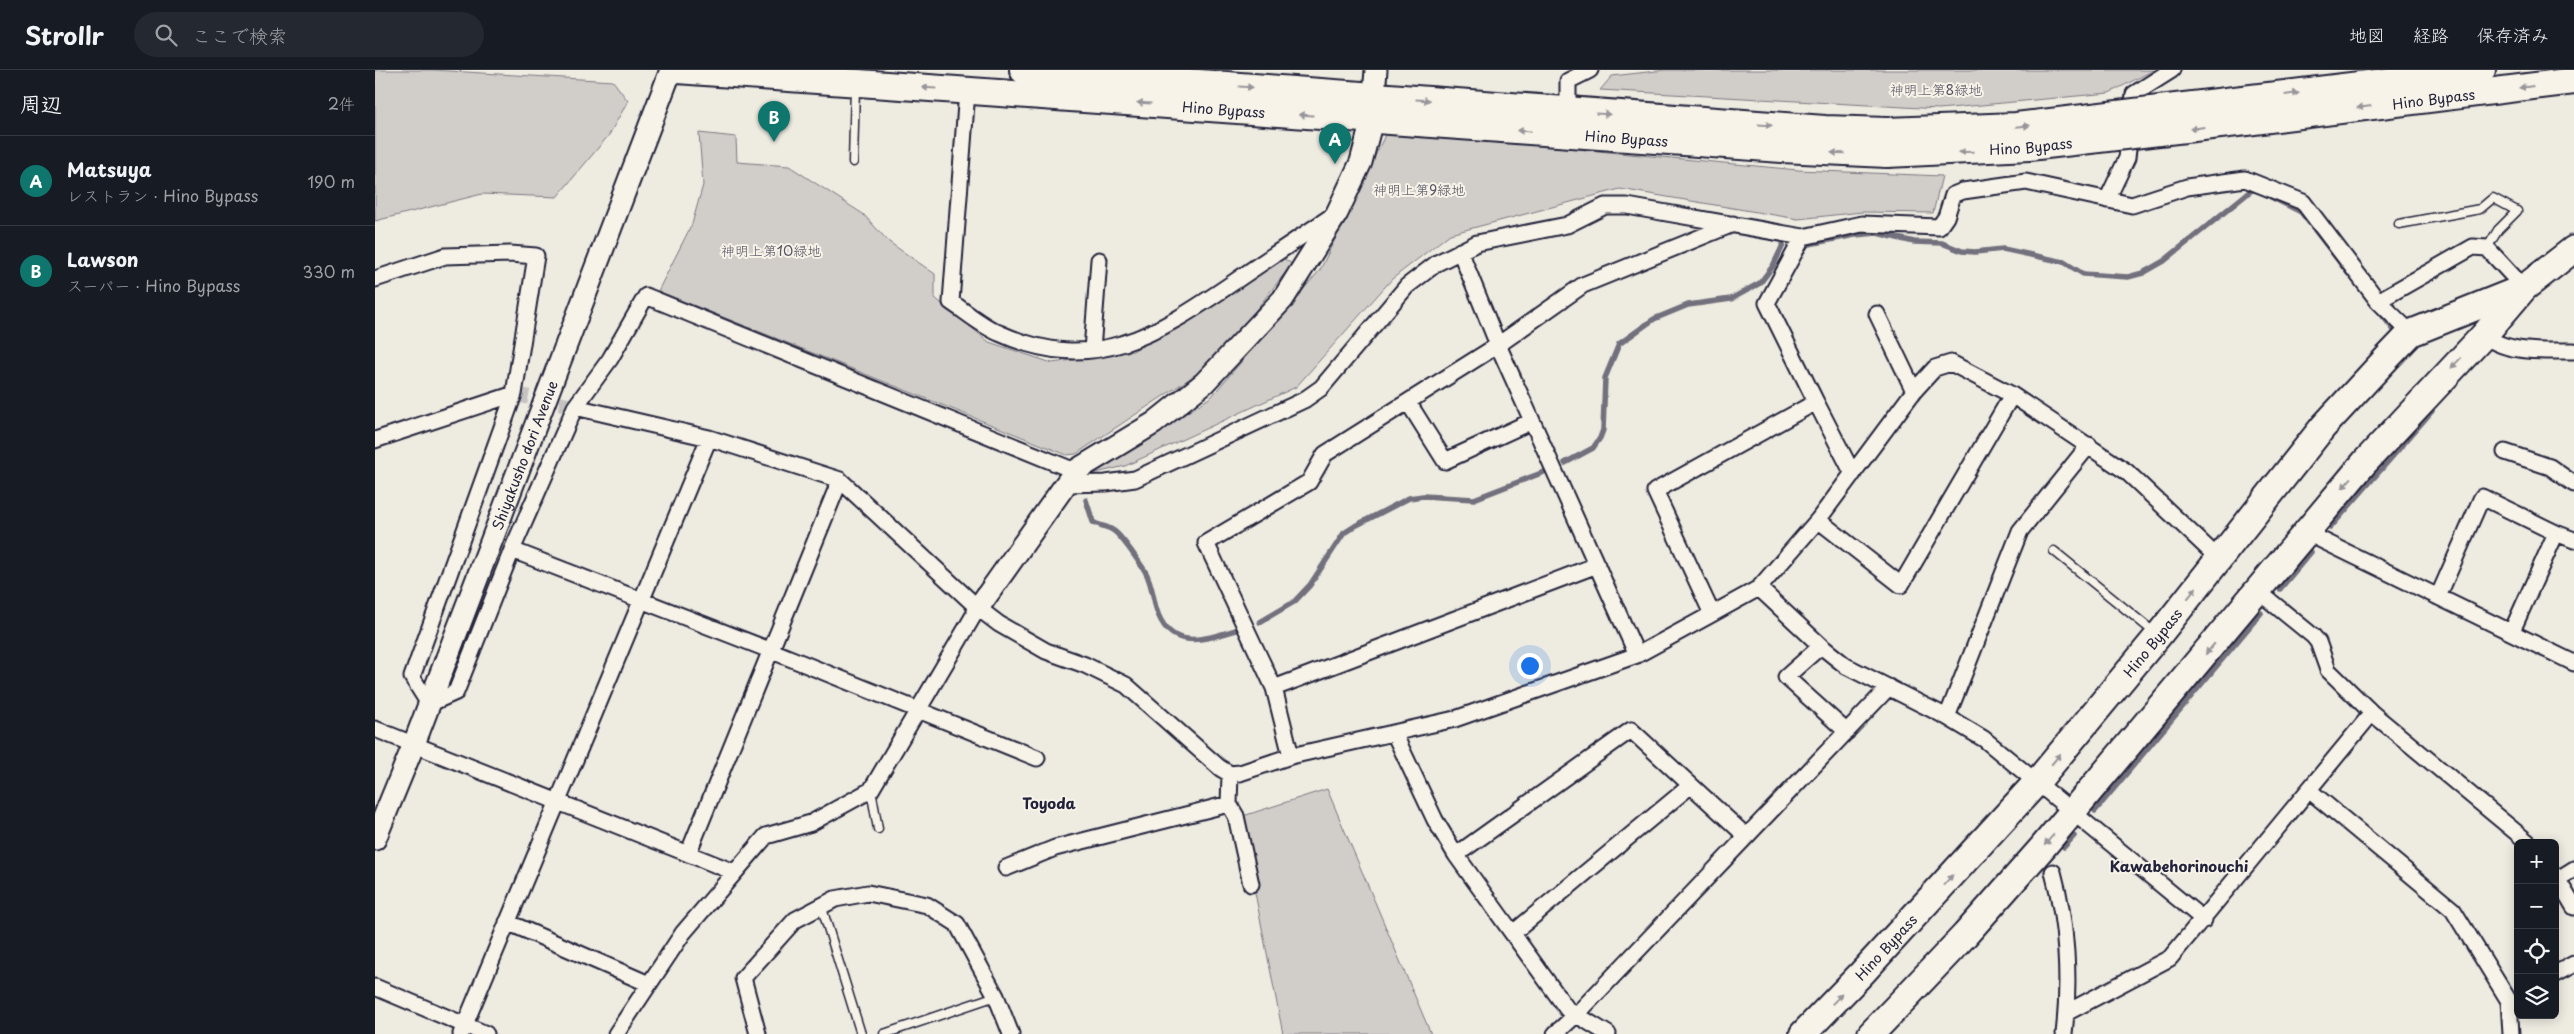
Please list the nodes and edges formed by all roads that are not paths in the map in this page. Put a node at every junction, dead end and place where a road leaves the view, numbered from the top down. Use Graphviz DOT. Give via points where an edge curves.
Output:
graph roads {
  1 [pos="671,70"];
  2 [pos="677,70"];
  3 [pos="1023,70"];
  4 [pos="1376,70"];
  5 [pos="1589,70"];
  6 [pos="2172,70"];
  7 [pos="2482,70"];
  8 [pos="2574,81"];
  9 [pos="856,83"];
  10 [pos="967,91"];
  11 [pos="1373,108"];
  12 [pos="1568,111"];
  13 [pos="2244,111"];
  14 [pos="1887,142"];
  15 [pos="853,162"];
  16 [pos="2107,200"];
  17 [pos="1337,213"];
  18 [pos="1733,224"];
  19 [pos="2399,224"];
  20 [pos="1803,237"];
  21 [pos="2487,248"];
  22 [pos="2574,249"];
  23 [pos="1459,251"];
  24 [pos="1099,260"];
  25 [pos="375,279"];
  26 [pos="2523,288"];
  27 [pos="2378,301"];
  28 [pos="1877,314"];
  29 [pos="2411,333"];
  30 [pos="2485,334"];
  31 [pos="1498,345"];
  32 [pos="1093,350"];
  33 [pos="2574,351"];
  34 [pos="1915,391"];
  35 [pos="514,394"];
  36 [pos="2011,395"];
  37 [pos="1408,402"];
  38 [pos="1816,402"];
  39 [pos="575,407"];
  40 [pos="1532,421"];
  41 [pos="709,438"];
  42 [pos="375,440"];
  43 [pos="2089,445"];
  44 [pos="2505,452"];
  45 [pos="1853,474"];
  46 [pos="1071,478"];
  47 [pos="840,480"];
  48 [pos="2574,484"];
  49 [pos="1818,520"];
  50 [pos="2305,532"];
  51 [pos="2556,533"];
  52 [pos="2574,540"];
  53 [pos="512,550"];
  54 [pos="2054,551"];
  55 [pos="2219,559"];
  56 [pos="1597,565"];
  57 [pos="1759,588"];
  58 [pos="2259,592"];
  59 [pos="2437,597"];
  60 [pos="642,600"];
  61 [pos="978,608"];
  62 [pos="1713,614"];
  63 [pos="2511,631"];
  64 [pos="2158,636"];
  65 [pos="1821,646"];
  66 [pos="773,651"];
  67 [pos="1637,655"];
  68 [pos="2574,663"];
  69 [pos="1889,687"];
  70 [pos="1274,688"];
  71 [pos="429,704"];
  72 [pos="920,710"];
  73 [pos="2372,713"];
  74 [pos="1947,717"];
  75 [pos="375,729"];
  76 [pos="1847,732"];
  77 [pos="1394,733"];
  78 [pos="414,744"];
  79 [pos="1291,756"];
  80 [pos="1037,758"];
  81 [pos="1230,774"];
  82 [pos="2036,783"];
  83 [pos="1690,786"];
  84 [pos="871,790"];
  85 [pos="2310,791"];
  86 [pos="558,802"];
  87 [pos="1229,804"];
  88 [pos="2073,812"];
  89 [pos="878,829"];
  90 [pos="1745,836"];
  91 [pos="375,839"];
  92 [pos="2524,839"];
  93 [pos="688,854"];
  94 [pos="1456,854"];
  95 [pos="1006,868"];
  96 [pos="2574,869"];
  97 [pos="734,872"];
  98 [pos="2053,872"];
  99 [pos="2559,876"];
  100 [pos="2559,882"];
  101 [pos="1251,884"];
  102 [pos="821,905"];
  103 [pos="2574,907"];
  104 [pos="2204,920"];
  105 [pos="507,922"];
  106 [pos="1513,933"];
  107 [pos="2574,964"];
  108 [pos="2559,972"];
  109 [pos="649,984"];
  110 [pos="375,987"];
  111 [pos="996,996"];
  112 [pos="2513,998"];
  113 [pos="2066,1013"];
  114 [pos="1577,1014"];
  115 [pos="463,1029"];
  116 [pos="486,1034"];
  117 [pos="616,1034"];
  118 [pos="758,1034"];
  119 [pos="861,1034"];
  120 [pos="884,1034"];
  121 [pos="1011,1034"];
  122 [pos="1555,1034"];
  123 [pos="1608,1034"];
  124 [pos="1803,1034"];
  125 [pos="1871,1034"];
  126 [pos="2064,1034"];
  127 [pos="2511,1034"];
  1 -- 71 [label="street, Shiyakusho dori Avenue"];
  2 -- 9 [label="highway, Hino Bypass"];
  3 -- 11 [label="highway, Hino Bypass, one-way"];
  4 -- 11 [label="street"];
  5 -- 12 [label="street" via="1568,81"];
  6 -- 16 [label="street" via="2134,94 2127,158"];
  13 -- 7 [label="highway, Hino Bypass, one-way"];
  8 -- 13 [label="highway, Hino Bypass, one-way"];
  10 -- 9 [label="highway, Hino Bypass, one-way"];
  9 -- 15 [label="lane"];
  11 -- 10 [label="highway, Hino Bypass, one-way"];
  10 -- 32 [label="street" via="951,302 998,333 1053,350"];
  11 -- 12 [label="highway, Hino Bypass, one-way"];
  14 -- 11 [label="highway, Hino Bypass, one-way" via="1815,152"];
  11 -- 17 [label="street" via="1361,162"];
  12 -- 14 [label="highway, Hino Bypass, one-way" via="1825,129"];
  13 -- 14 [label="highway, Hino Bypass, bridge" via="2031,125"];
  16 -- 20 [label="street" via="2026,182 1953,195 1939,227 1862,224"];
  16 -- 27 [label="street" via="2132,205 2187,187 2245,179 2280,192 2303,202"];
  17 -- 32 [label="street" via="1203,303 1145,337"];
  17 -- 46 [label="street" via="1283,299 1204,383 1154,423"];
  18 -- 20 [label="street"];
  18 -- 23 [label="street" via="1627,206 1605,206 1567,225 1477,243"];
  18 -- 31 [label="street" via="1583,286"];
  19 -- 21 [label="lane" via="2480,209 2493,198 2517,211 2498,230"];
  20 -- 38 [label="street" via="1767,303"];
  21 -- 26 [label="street"];
  21 -- 27 [label="street" via="2473,247"];
  22 -- 26 [label="highway, Hino Bypass"];
  23 -- 31 [label="street"];
  23 -- 46 [label="street" via="1407,286 1321,388 1304,400 1135,479 1107,483"];
  24 -- 32 [label="street"];
  25 -- 35 [label="street" via="445,256 536,256"];
  26 -- 29 [label="highway, Hino Bypass"];
  26 -- 30 [label="highway, Hino Bypass"];
  27 -- 29 [label="street"];
  28 -- 34 [label="street"];
  29 -- 55 [label="highway, Hino Bypass" via="2323,427"];
  30 -- 33 [label="street" via="2491,342 2535,351"];
  30 -- 50 [label="highway, Hino Bypass, one-way" via="2432,388"];
  31 -- 37 [label="street"];
  31 -- 40 [label="street"];
  34 -- 36 [label="street" via="1935,368 1951,363"];
  34 -- 45 [label="street"];
  35 -- 42 [label="street"];
  35 -- 71 [label="street" via="413,677"];
  36 -- 43 [label="street"];
  36 -- 49 [label="street" via="1901,584"];
  37 -- 40 [label="street" via="1445,461"];
  37 -- 70 [label="street" via="1325,454 1309,482 1206,543"];
  38 -- 45 [label="street"];
  38 -- 62 [label="street" via="1655,491"];
  39 -- 41 [label="street"];
  39 -- 46 [label="street" via="610,359 646,296"];
  39 -- 53 [label="street"];
  40 -- 56 [label="street"];
  41 -- 47 [label="street"];
  41 -- 60 [label="street"];
  43 -- 55 [label="street" via="2127,472"];
  43 -- 74 [label="street" via="2020,531"];
  44 -- 48 [label="street" via="2549,467"];
  45 -- 49 [label="street"];
  46 -- 61 [label="street"];
  47 -- 61 [label="street"];
  47 -- 66 [label="street"];
  49 -- 57 [label="street"];
  50 -- 58 [label="highway, Hino Bypass"];
  50 -- 59 [label="street"];
  51 -- 52 [label="street"];
  51 -- 59 [label="street" via="2482,497"];
  51 -- 63 [label="street"];
  53 -- 60 [label="street"];
  53 -- 71 [label="street" via="456,692"];
  54 -- 64 [label="lane"];
  64 -- 55 [label="highway, Hino Bypass, one-way"];
  56 -- 67 [label="street"];
  56 -- 70 [label="street"];
  57 -- 62 [label="street"];
  57 -- 65 [label="street"];
  58 -- 73 [label="street" via="2313,636 2328,670"];
  58 -- 88 [label="highway, Hino Bypass, one-way"];
  59 -- 63 [label="street"];
  60 -- 66 [label="street"];
  60 -- 86 [label="street"];
  61 -- 72 [label="street"];
  61 -- 81 [label="street" via="1046,651 1126,685"];
  62 -- 67 [label="street"];
  63 -- 68 [label="street"];
  82 -- 64 [label="highway, Hino Bypass, one-way"];
  65 -- 69 [label="street" via="1846,666"];
  65 -- 76 [label="street" via="1786,677"];
  66 -- 72 [label="street"];
  66 -- 93 [label="street"];
  67 -- 77 [label="street" via="1455,719"];
  69 -- 74 [label="street"];
  69 -- 76 [label="street"];
  70 -- 79 [label="street"];
  71 -- 78 [label="street, Shiyakusho dori Avenue"];
  72 -- 80 [label="street"];
  72 -- 84 [label="street"];
  73 -- 85 [label="street"];
  73 -- 92 [label="street"];
  74 -- 82 [label="street" via="1984,740"];
  75 -- 78 [label="street"];
  76 -- 90 [label="street"];
  77 -- 79 [label="street"];
  77 -- 94 [label="street" via="1435,820"];
  78 -- 86 [label="street"];
  78 -- 91 [label="street, Shiyakusho dori Avenue"];
  79 -- 81 [label="street"];
  81 -- 87 [label="street"];
  82 -- 88 [label="street"];
  124 -- 82 [label="highway, Hino Bypass, one-way"];
  83 -- 90 [label="street"];
  83 -- 94 [label="street" via="1631,730"];
  83 -- 106 [label="street"];
  84 -- 89 [label="lane"];
  84 -- 97 [label="street" via="811,823 766,836"];
  85 -- 104 [label="street"];
  85 -- 112 [label="street" via="2453,910"];
  86 -- 93 [label="street"];
  86 -- 105 [label="street"];
  87 -- 95 [label="street" via="1055,848"];
  87 -- 101 [label="street" via="1236,816"];
  88 -- 104 [label="street"];
  88 -- 125 [label="highway, Hino Bypass, one-way" via="1965,935"];
  90 -- 114 [label="street"];
  93 -- 97 [label="street"];
  94 -- 106 [label="street"];
  96 -- 99 [label="street"];
  97 -- 109 [label="street" via="683,933"];
  98 -- 113 [label="street" via="2062,924"];
  100 -- 103 [label="street"];
  102 -- 111 [label="street" via="868,893 927,905 957,924"];
  102 -- 118 [label="street" via="795,920 743,978"];
  102 -- 119 [label="lane"];
  104 -- 113 [label="street" via="2170,958"];
  105 -- 109 [label="street"];
  105 -- 115 [label="street"];
  106 -- 114 [label="street" via="1567,1009"];
  107 -- 108 [label="street"];
  109 -- 117 [label="street"];
  110 -- 115 [label="street"];
  111 -- 120 [label="lane"];
  111 -- 121 [label="street"];
  112 -- 127 [label="street"];
  113 -- 126 [label="street"];
  114 -- 122 [label="street"];
  114 -- 123 [label="street"];
  115 -- 116 [label="street"];
}
